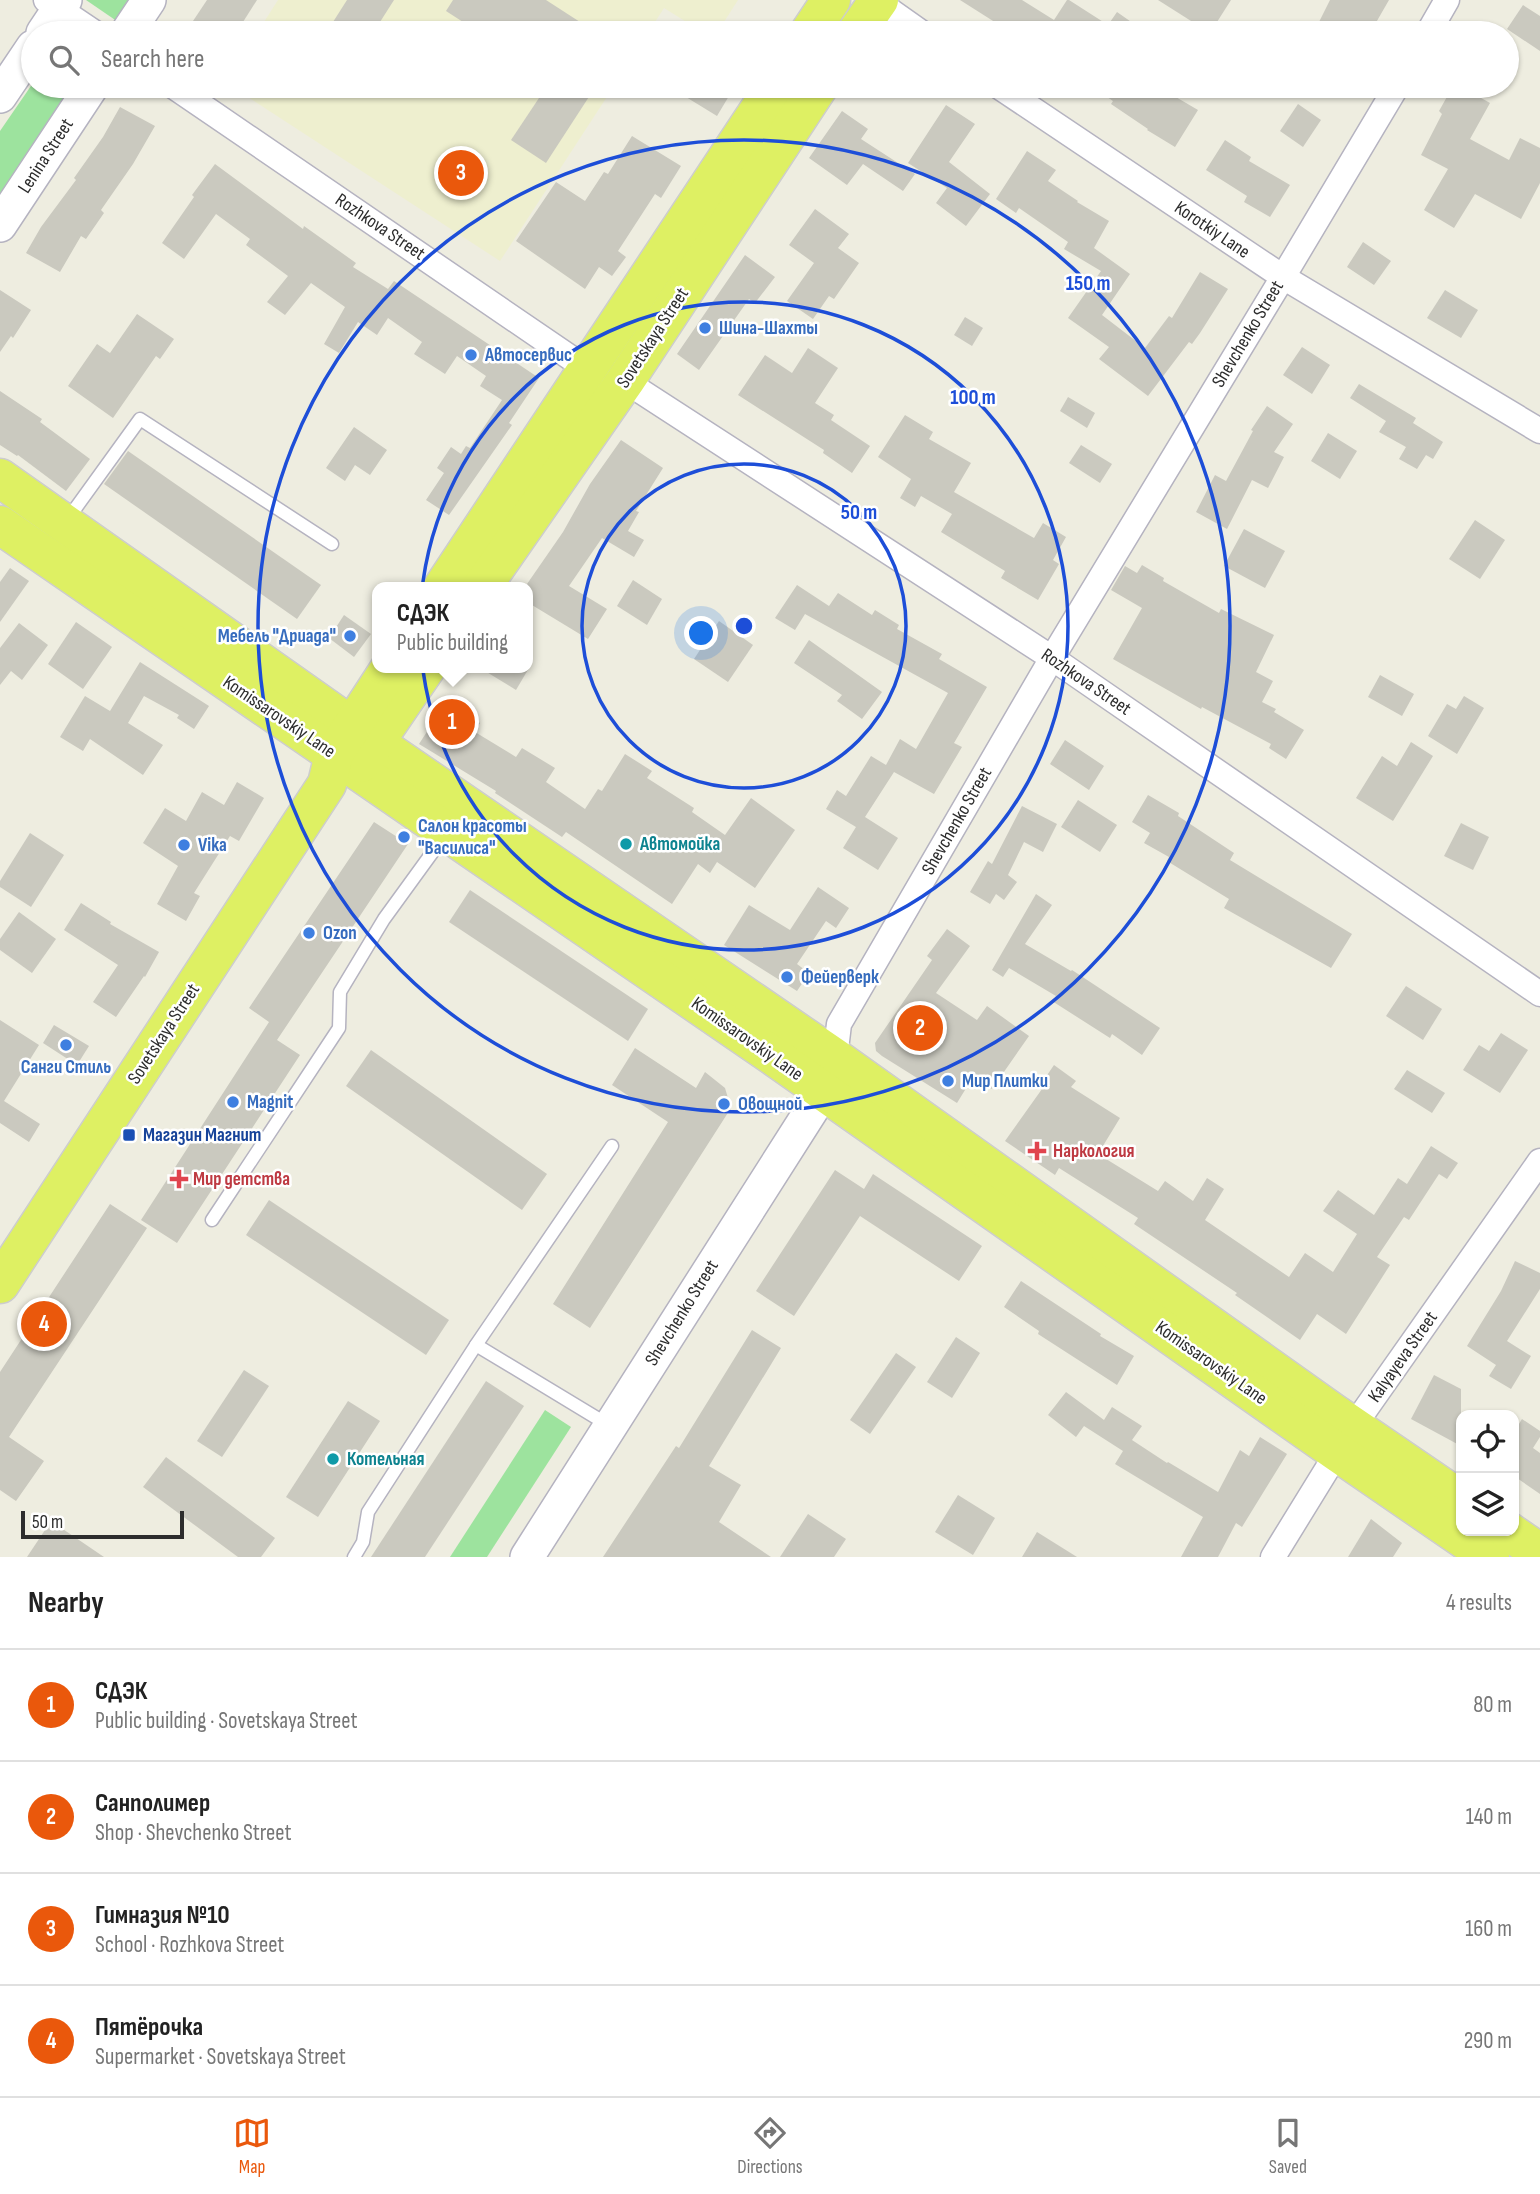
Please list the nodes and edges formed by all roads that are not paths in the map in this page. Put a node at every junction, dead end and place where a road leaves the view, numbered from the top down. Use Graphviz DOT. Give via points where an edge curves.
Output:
graph roads {
  1 [pos="149,0"];
  2 [pos="831,0"];
  3 [pos="1447,0"];
  4 [pos="878,1"];
  5 [pos="53,11"];
  6 [pos="72,21"];
  7 [pos="135,21"];
  8 [pos="817,21"];
  9 [pos="864,21"];
  10 [pos="906,21"];
  11 [pos="1435,21"];
  12 [pos="21,65"];
  13 [pos="0,96"];
  14 [pos="84,98"];
  15 [pos="191,98"];
  16 [pos="767,98"];
  17 [pos="811,98"];
  18 [pos="1016,98"];
  19 [pos="1390,98"];
  20 [pos="0,225"];
  21 [pos="1283,277"];
  22 [pos="587,369"];
  23 [pos="625,381"];
  24 [pos="1540,430"];
  25 [pos="0,478"];
  26 [pos="65,524"];
  27 [pos="0,525"];
  28 [pos="332,544"];
  29 [pos="446,582"];
  30 [pos="485,582"];
  31 [pos="1052,658"];
  32 [pos="388,673"];
  33 [pos="422,673"];
  34 [pos="349,755"];
  35 [pos="447,832"];
  36 [pos="1540,994"];
  37 [pos="829,1075"];
  38 [pos="612,1146"];
  39 [pos="1540,1161"];
  40 [pos="212,1220"];
  41 [pos="0,1284"];
  42 [pos="476,1345"];
  43 [pos="610,1426"];
  44 [pos="1345,1439"];
  45 [pos="1456,1497"];
  46 [pos="1515,1536"];
  47 [pos="1540,1553"];
  48 [pos="354,1557"];
  49 [pos="527,1557"];
  50 [pos="1273,1557"];
  51 [pos="1490,1557"];
  1 -- 7 [label="main road"];
  2 -- 8 [label="main road"];
  3 -- 11 [label="street"];
  4 -- 9 [label="main road"];
  4 -- 10 [label="street"];
  5 -- 6 [label="street"];
  12 -- 13 [label="main road"];
  14 -- 20 [label="main road, Lenina Street"];
  15 -- 22 [label="street, Rozhkova Street"];
  16 -- 22 [label="main road, Sovetskaya Street"];
  17 -- 23 [label="main road, Sovetskaya Street"];
  18 -- 21 [label="street, Korotkiy Lane"];
  19 -- 21 [label="street, Shevchenko Street"];
  21 -- 24 [label="street, Korotkiy Lane"];
  21 -- 31 [label="street, Shevchenko Street"];
  22 -- 29 [label="main road, Sovetskaya Street"];
  23 -- 30 [label="main road, Sovetskaya Street"];
  23 -- 31 [label="street, Rozhkova Street"];
  25 -- 26 [label="main road, Komissarovskiy Lane"];
  26 -- 28 [label="lane" via="140,419"];
  26 -- 34 [label="main road, Komissarovskiy Lane"];
  27 -- 34 [label="main road, Komissarovskiy Lane"];
  31 -- 36 [label="street, Rozhkova Street"];
  31 -- 37 [label="street, Shevchenko Street" via="839,1024"];
  32 -- 34 [label="main road, Sovetskaya Street"];
  33 -- 34 [label="main road, Sovetskaya Street"];
  34 -- 35 [label="main road, Komissarovskiy Lane"];
  34 -- 37 [label="main road, Komissarovskiy Lane"];
  34 -- 41 [label="main road, Sovetskaya Street"];
  35 -- 37 [label="main road, Komissarovskiy Lane"];
  35 -- 40 [label="lane" via="384,919 340,992 339,1028"];
  37 -- 43 [label="main road, Shevchenko Street"];
  37 -- 44 [label="main road, Komissarovskiy Lane"];
  38 -- 42 [label="lane"];
  39 -- 44 [label="street, Kalyayeva Street"];
  42 -- 43 [label="lane"];
  42 -- 48 [label="lane" via="368,1512 363,1542"];
  43 -- 49 [label="main road, Shevchenko Street"];
  44 -- 45 [label="main road, Komissarovskiy Lane"];
  44 -- 50 [label="street, Kalyayeva Street"];
  44 -- 51 [label="main road, Komissarovskiy Lane"];
  46 -- 47 [label="main road"];
}
